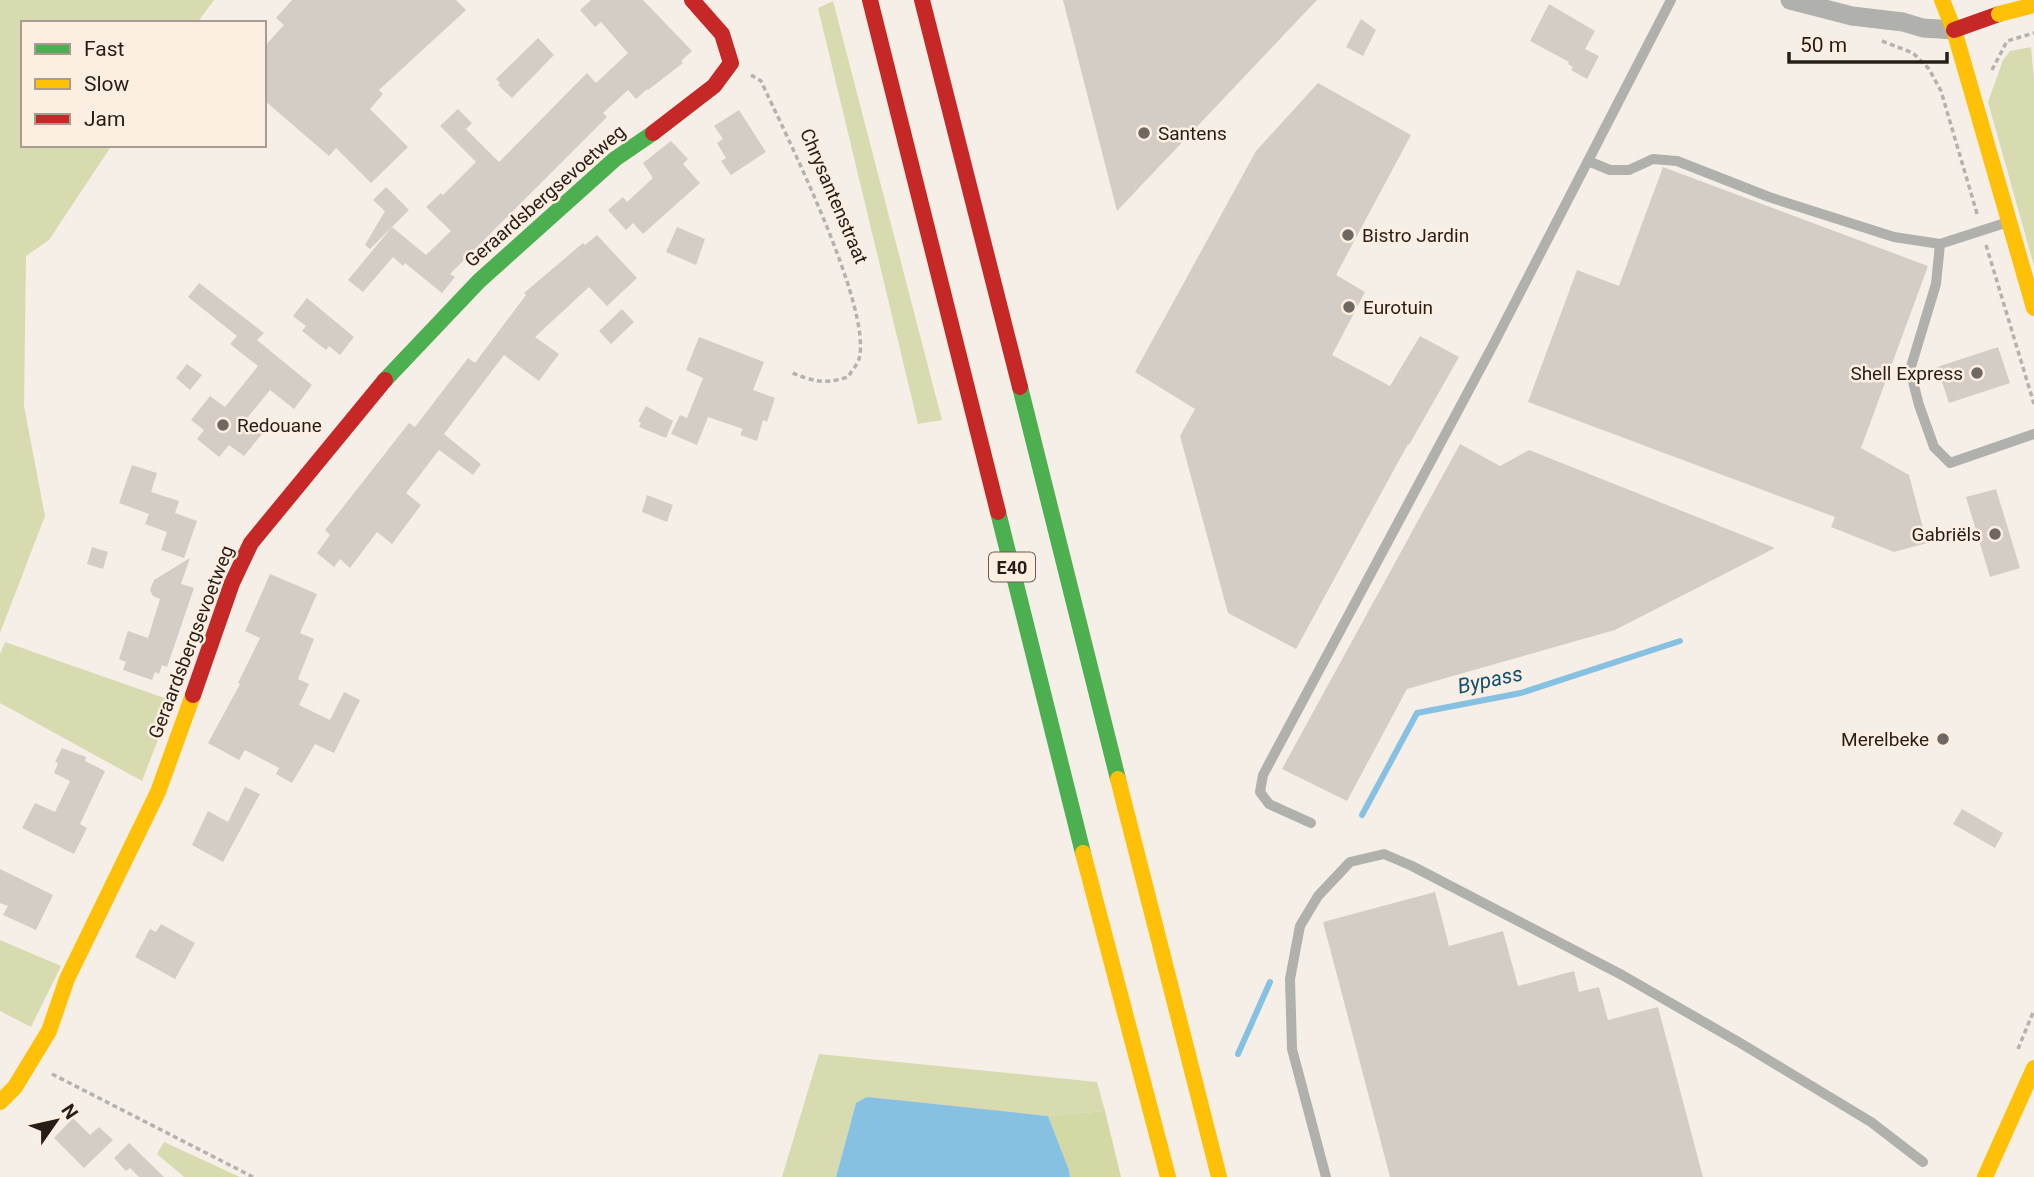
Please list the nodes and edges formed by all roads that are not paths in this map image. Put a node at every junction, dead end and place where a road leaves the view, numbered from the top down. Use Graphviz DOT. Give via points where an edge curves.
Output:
graph roads {
  1 [pos="692,0"];
  2 [pos="870,0"];
  3 [pos="922,0"];
  4 [pos="1671,0"];
  5 [pos="1790,0"];
  6 [pos="1942,0"];
  7 [pos="2032,0"];
  8 [pos="2034,5"];
  9 [pos="1954,30"];
  10 [pos="1588,161"];
  11 [pos="2009,222"];
  12 [pos="1940,244"];
  13 [pos="2034,308"];
  14 [pos="2034,434"];
  15 [pos="1311,823"];
  16 [pos="2034,1068"];
  17 [pos="0,1102"];
  18 [pos="1923,1162"];
  19 [pos="1168,1177"];
  20 [pos="1219,1177"];
  21 [pos="1326,1177"];
  22 [pos="1985,1177"];
  1 -- 17 [label="main road, Geraardsbergsevoetweg" via="722,34 732,63 714,86 615,159 478,281 388,376 251,543 232,583 158,792 67,979 49,1031 15,1087"];
  2 -- 19 [label="main road, E40"];
  3 -- 20 [label="main road, E40"];
  4 -- 10 [label="lane"];
  5 -- 9 [label="street" via="1923,29"];
  6 -- 9 [label="main road"];
  7 -- 8 [label="main road"];
  8 -- 9 [label="main road, bridge"];
  9 -- 11 [label="main road"];
  10 -- 12 [label="lane" via="1610,170 1629,170 1653,159 1677,161 1769,197 1894,237"];
  10 -- 15 [label="lane" via="1263,775 1259,792 1269,804"];
  11 -- 12 [label="lane"];
  11 -- 13 [label="main road"];
  12 -- 14 [label="lane" via="1936,284 1910,370 1934,447 1950,463"];
  16 -- 22 [label="main road"];
  18 -- 21 [label="lane" via="1871,1122 1622,975 1384,854 1350,862 1318,896 1300,926 1290,979 1292,1049"];
}
